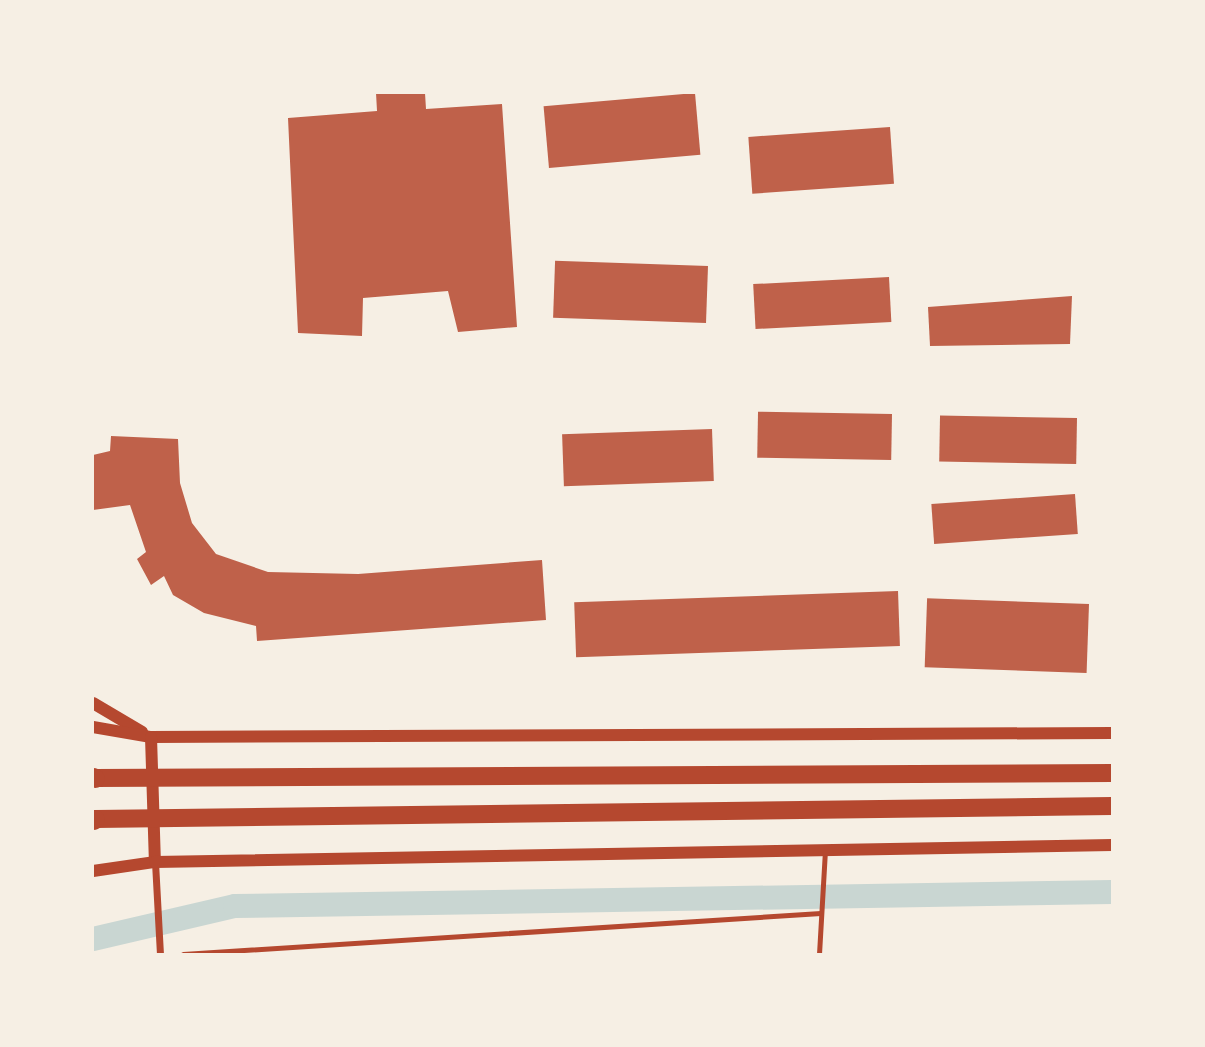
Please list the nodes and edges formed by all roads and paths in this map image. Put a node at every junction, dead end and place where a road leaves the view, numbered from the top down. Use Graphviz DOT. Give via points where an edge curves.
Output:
graph roads {
  1 [pos="93,703"];
  2 [pos="93,727"];
  3 [pos="1112,733"];
  4 [pos="151,737"];
  5 [pos="1112,773"];
  6 [pos="94,778"];
  7 [pos="1112,806"];
  8 [pos="94,819"];
  9 [pos="1112,845"];
  10 [pos="825,850"];
  11 [pos="155,862"];
  12 [pos="93,871"];
  13 [pos="821,911"];
  14 [pos="160,954"];
  15 [pos="183,954"];
  16 [pos="819,954"];
  1 -- 4 [label="street"];
  2 -- 4 [label="street"];
  3 -- 4 [label="street"];
  4 -- 11 [label="street"];
  5 -- 6 [label="main road"];
  7 -- 8 [label="main road"];
  9 -- 10 [label="street"];
  10 -- 11 [label="street"];
  10 -- 13 [label="lane"];
  11 -- 12 [label="street"];
  11 -- 14 [label="street"];
  13 -- 15 [label="lane"];
  13 -- 16 [label="lane"];
}
